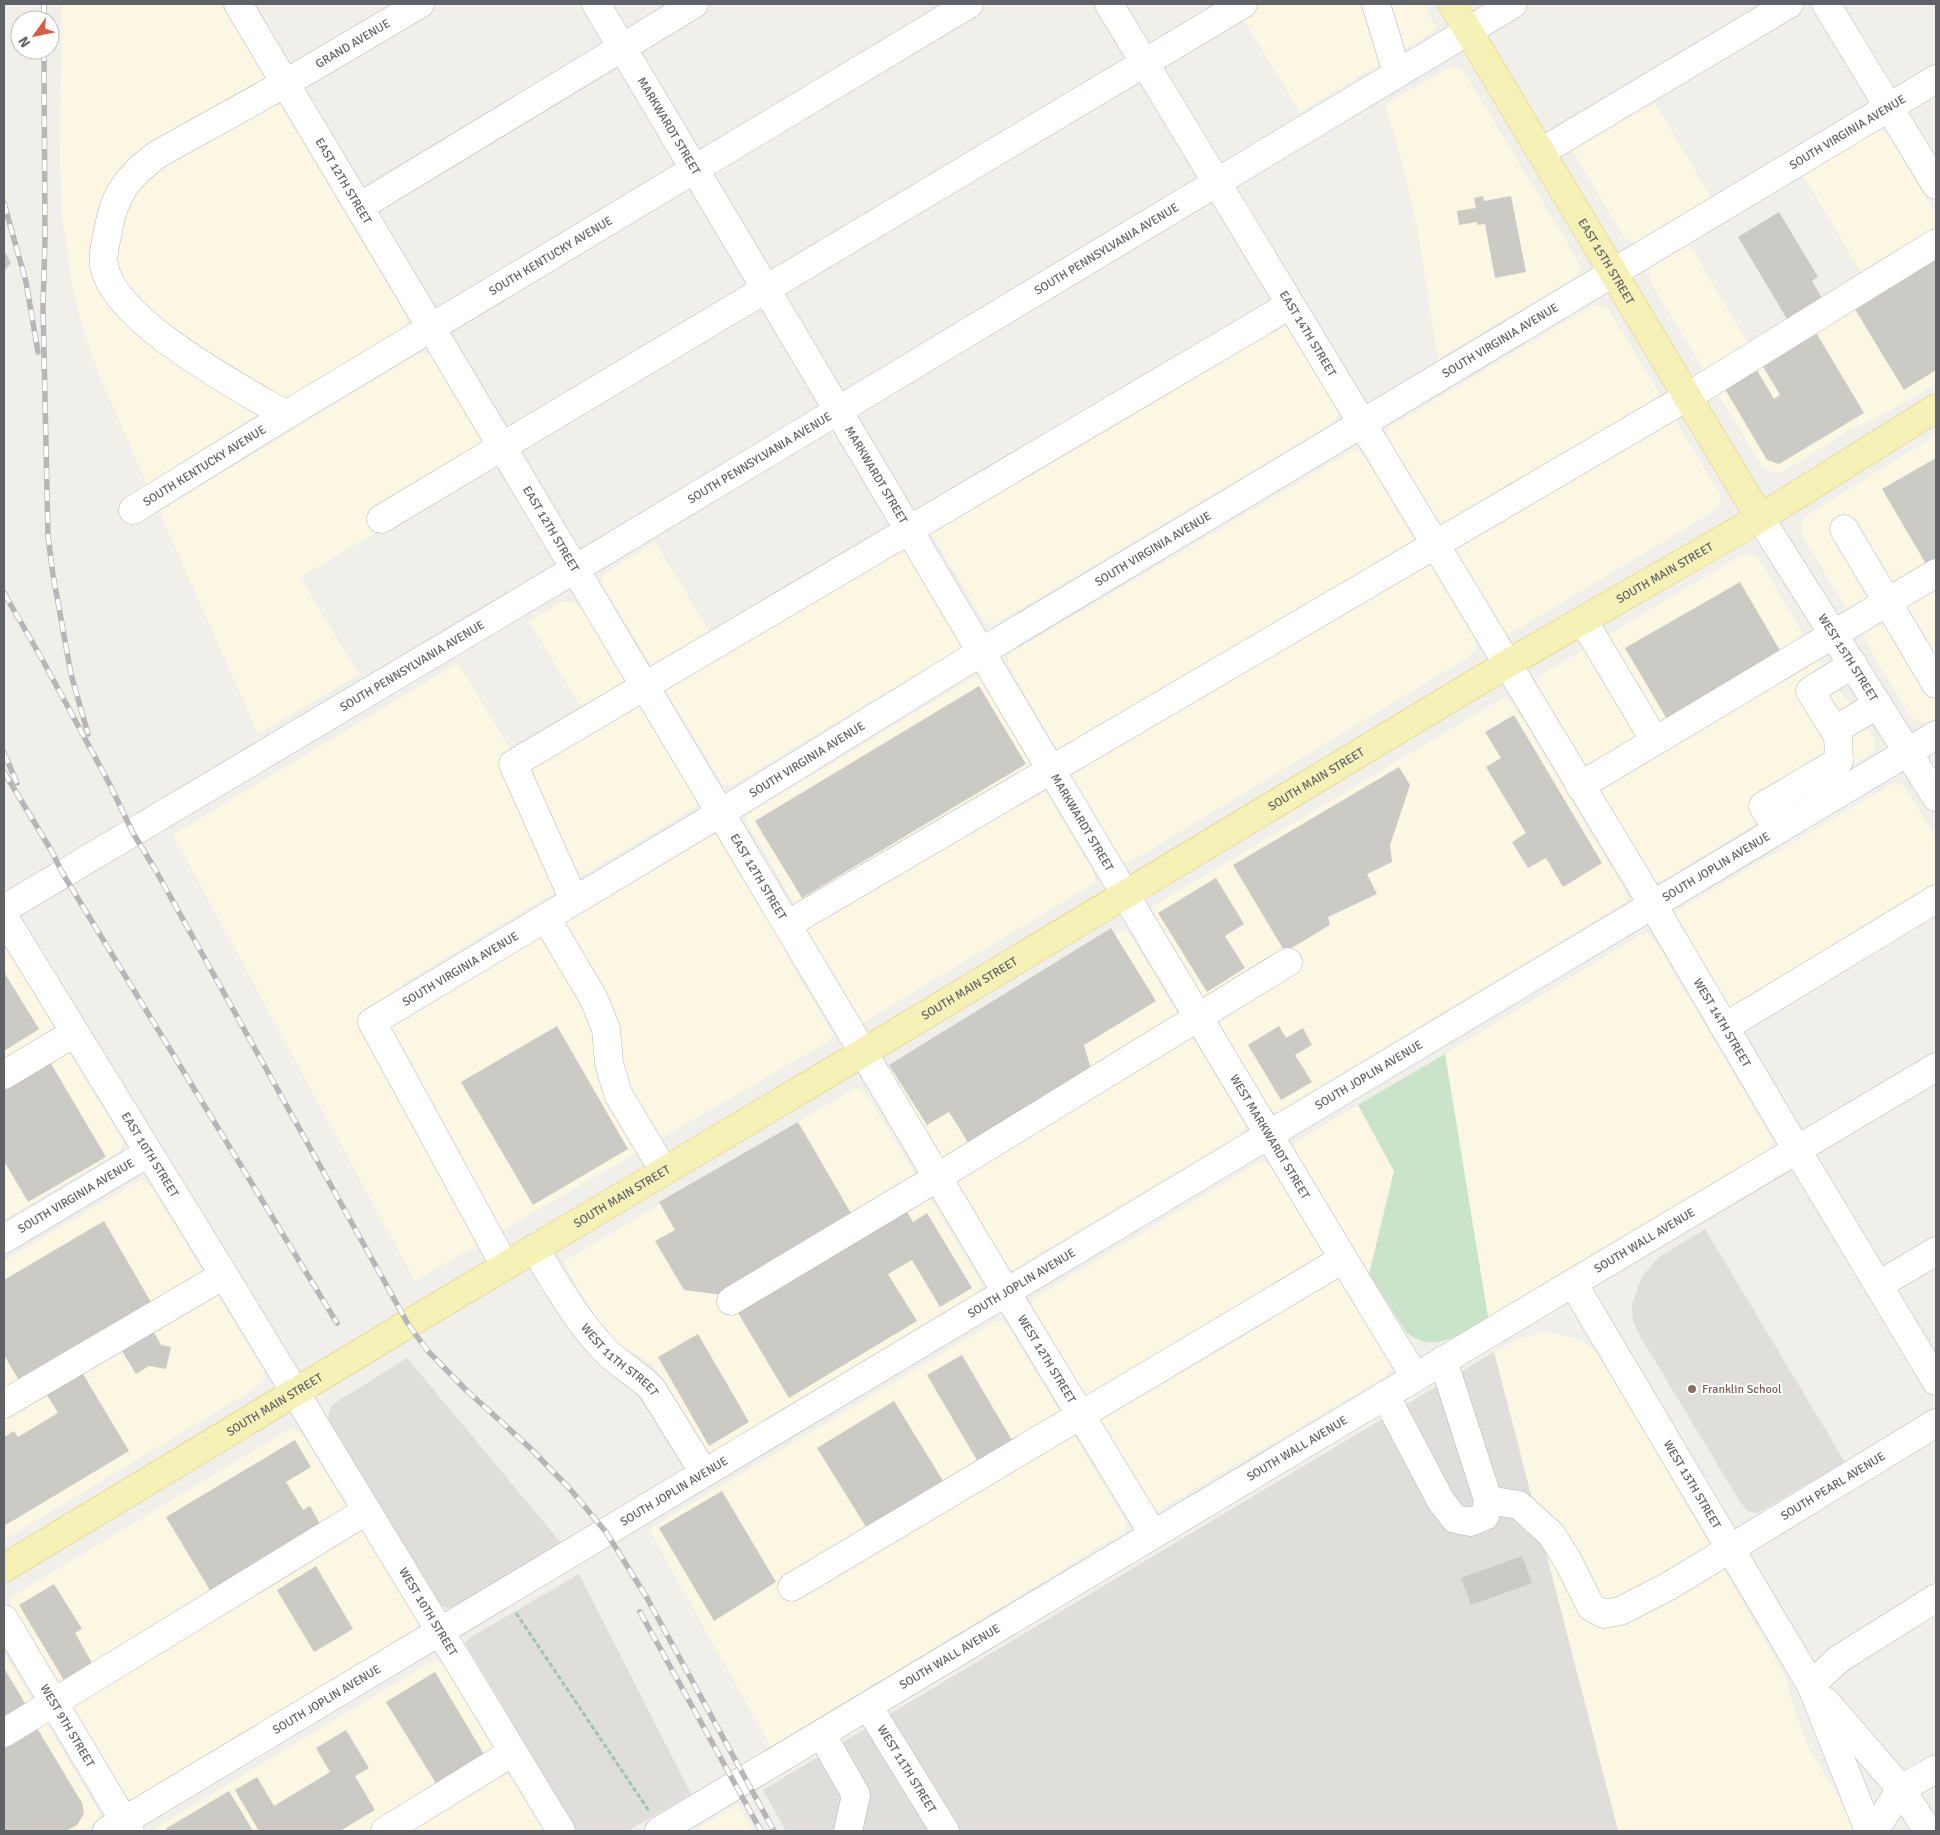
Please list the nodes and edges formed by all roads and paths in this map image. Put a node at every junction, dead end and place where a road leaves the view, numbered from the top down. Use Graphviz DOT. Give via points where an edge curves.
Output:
graph roads {
  1 [pos="238,4"];
  2 [pos="420,4"];
  3 [pos="596,4"];
  4 [pos="694,4"];
  5 [pos="969,4"];
  6 [pos="1108,4"];
  7 [pos="1243,4"];
  8 [pos="1376,4"];
  9 [pos="1452,4"];
  10 [pos="1513,4"];
  11 [pos="1789,4"];
  12 [pos="1826,4"];
  13 [pos="1468,30"];
  14 [pos="622,47"];
  15 [pos="1144,63"];
  16 [pos="1397,73"];
  17 [pos="1936,79"];
  18 [pos="286,83"];
  19 [pos="1889,108"];
  20 [pos="1541,152"];
  21 [pos="695,168"];
  22 [pos="1215,182"];
  23 [pos="1936,185"];
  24 [pos="359,207"];
  25 [pos="1936,243"];
  26 [pos="1613,273"];
  27 [pos="767,288"];
  28 [pos="1290,305"];
  29 [pos="432,328"];
  30 [pos="1687,397"];
  31 [pos="1936,408"];
  32 [pos="839,410"];
  33 [pos="286,415"];
  34 [pos="1362,424"];
  35 [pos="502,447"];
  36 [pos="133,510"];
  37 [pos="1760,518"];
  38 [pos="381,519"];
  39 [pos="1844,529"];
  40 [pos="910,530"];
  41 [pos="1435,544"];
  42 [pos="575,569"];
  43 [pos="1936,573"];
  44 [pos="1887,602"];
  45 [pos="1583,620"];
  46 [pos="1834,634"];
  47 [pos="981,652"];
  48 [pos="1507,664"];
  49 [pos="1853,664"];
  50 [pos="1936,684"];
  51 [pos="645,686"];
  52 [pos="1878,704"];
  53 [pos="1835,730"];
  54 [pos="1936,735"];
  55 [pos="1655,741"];
  56 [pos="1908,751"];
  57 [pos="1839,761"];
  58 [pos="1051,770"];
  59 [pos="1853,784"];
  60 [pos="1580,786"];
  61 [pos="1936,797"];
  62 [pos="722,812"];
  63 [pos="1778,830"];
  64 [pos="1124,894"];
  65 [pos="1936,899"];
  66 [pos="574,900"];
  67 [pos="1652,905"];
  68 [pos="4,909"];
  69 [pos="4,917"];
  70 [pos="546,918"];
  71 [pos="788,924"];
  72 [pos="1288,962"];
  73 [pos="1197,1017"];
  74 [pos="1725,1027"];
  75 [pos="74,1033"];
  76 [pos="864,1052"];
  77 [pos="1936,1067"];
  78 [pos="4,1075"];
  79 [pos="1268,1135"];
  80 [pos="1797,1150"];
  81 [pos="148,1153"];
  82 [pos="664,1171"];
  83 [pos="938,1177"];
  84 [pos="4,1239"];
  85 [pos="534,1248"];
  86 [pos="1936,1251"];
  87 [pos="1343,1259"];
  88 [pos="505,1266"];
  89 [pos="224,1275"];
  90 [pos="1573,1282"];
  91 [pos="1880,1285"];
  92 [pos="1006,1292"];
  93 [pos="731,1301"];
  94 [pos="1443,1360"];
  95 [pos="1415,1377"];
  96 [pos="1936,1381"];
  97 [pos="294,1393"];
  98 [pos="1385,1395"];
  99 [pos="4,1404"];
  100 [pos="1081,1415"];
  101 [pos="1936,1423"];
  102 [pos="704,1473"];
  103 [pos="1488,1500"];
  104 [pos="366,1512"];
  105 [pos="1153,1534"];
  106 [pos="1730,1549"];
  107 [pos="4,1568"];
  108 [pos="792,1587"];
  109 [pos="503,1594"];
  110 [pos="1936,1598"];
  111 [pos="4,1619"];
  112 [pos="440,1632"];
  113 [pos="1811,1685"];
  114 [pos="53,1702"];
  115 [pos="868,1706"];
  116 [pos="4,1733"];
  117 [pos="822,1735"];
  118 [pos="512,1752"];
  119 [pos="1936,1769"];
  120 [pos="1902,1789"];
  121 [pos="121,1828"];
  122 [pos="385,1831"];
  123 [pos="561,1831"];
  124 [pos="660,1831"];
  125 [pos="848,1831"];
  126 [pos="945,1831"];
  127 [pos="1869,1831"];
  128 [pos="1874,1831"];
  129 [pos="1928,1831"];
  1 -- 18 [label="street, EAST 12TH STREET"];
  2 -- 18 [label="street, GRAND AVENUE"];
  3 -- 14 [label="street, MARKWARDT STREET"];
  4 -- 14 [label="street"];
  5 -- 21 [label="street, SOUTH KENTUCKY AVENUE"];
  6 -- 15 [label="street, EAST 14TH STREET"];
  7 -- 15 [label="street"];
  8 -- 16 [label="street"];
  9 -- 13 [label="main road, EAST 15TH STREET"];
  10 -- 13 [label="street, SOUTH PENNSYLVANIA AVENUE"];
  11 -- 20 [label="street"];
  12 -- 19 [label="street"];
  13 -- 16 [label="street, SOUTH PENNSYLVANIA AVENUE"];
  13 -- 20 [label="main road, EAST 15TH STREET"];
  14 -- 21 [label="street, MARKWARDT STREET"];
  14 -- 24 [label="street"];
  15 -- 22 [label="street, EAST 14TH STREET"];
  15 -- 27 [label="street"];
  16 -- 22 [label="street, SOUTH PENNSYLVANIA AVENUE"];
  17 -- 19 [label="street, SOUTH VIRGINIA AVENUE"];
  18 -- 24 [label="street, EAST 12TH STREET"];
  18 -- 33 [label="street, GRAND AVENUE" via="158,154 132,175 118,194 110,214 104,264 121,300 144,322 199,362"];
  19 -- 23 [label="street"];
  19 -- 26 [label="street, SOUTH VIRGINIA AVENUE"];
  20 -- 26 [label="main road, EAST 15TH STREET"];
  21 -- 27 [label="street, MARKWARDT STREET"];
  21 -- 29 [label="street, SOUTH KENTUCKY AVENUE"];
  22 -- 28 [label="street, EAST 14TH STREET"];
  22 -- 32 [label="street, SOUTH PENNSYLVANIA AVENUE"];
  24 -- 29 [label="street, EAST 12TH STREET"];
  25 -- 30 [label="street"];
  26 -- 30 [label="main road, EAST 15TH STREET"];
  26 -- 34 [label="street, SOUTH VIRGINIA AVENUE"];
  27 -- 32 [label="street, MARKWARDT STREET"];
  27 -- 35 [label="street"];
  28 -- 34 [label="street, EAST 14TH STREET"];
  28 -- 40 [label="street"];
  29 -- 33 [label="street, SOUTH KENTUCKY AVENUE"];
  29 -- 35 [label="street, EAST 12TH STREET"];
  30 -- 37 [label="main road, EAST 15TH STREET"];
  30 -- 41 [label="street"];
  31 -- 37 [label="main road, SOUTH MAIN STREET"];
  32 -- 40 [label="street, MARKWARDT STREET"];
  32 -- 42 [label="street, SOUTH PENNSYLVANIA AVENUE"];
  33 -- 36 [label="street, SOUTH KENTUCKY AVENUE"];
  34 -- 41 [label="street, EAST 14TH STREET"];
  34 -- 47 [label="street, SOUTH VIRGINIA AVENUE"];
  35 -- 38 [label="street"];
  35 -- 42 [label="street, EAST 12TH STREET"];
  37 -- 45 [label="main road, SOUTH MAIN STREET"];
  37 -- 46 [label="street, WEST 15TH STREET"];
  39 -- 44 [label="street"];
  40 -- 47 [label="street, MARKWARDT STREET"];
  40 -- 51 [label="street"];
  41 -- 48 [label="street, EAST 14TH STREET"];
  41 -- 58 [label="street"];
  42 -- 51 [label="street, EAST 12TH STREET"];
  42 -- 68 [label="street, SOUTH PENNSYLVANIA AVENUE"];
  43 -- 44 [label="street"];
  44 -- 46 [label="street"];
  44 -- 50 [label="street"];
  45 -- 48 [label="main road, SOUTH MAIN STREET"];
  45 -- 55 [label="street"];
  46 -- 49 [label="street, WEST 15TH STREET"];
  46 -- 55 [label="street"];
  47 -- 58 [label="street, MARKWARDT STREET"];
  47 -- 62 [label="street, SOUTH VIRGINIA AVENUE"];
  48 -- 60 [label="street, WEST 14TH STREET"];
  48 -- 64 [label="main road, SOUTH MAIN STREET"];
  49 -- 52 [label="street, WEST 15TH STREET"];
  49 -- 53 [label="street" via="1810,690"];
  51 -- 62 [label="street, EAST 12TH STREET"];
  51 -- 66 [label="street" via="513,764"];
  52 -- 53 [label="street"];
  52 -- 56 [label="street, WEST 15TH STREET"];
  53 -- 57 [label="street"];
  54 -- 56 [label="street, SOUTH JOPLIN AVENUE"];
  55 -- 60 [label="street"];
  56 -- 59 [label="street, SOUTH JOPLIN AVENUE"];
  56 -- 61 [label="street, WEST 15TH STREET"];
  57 -- 59 [label="street"];
  57 -- 63 [label="street" via="1763,806"];
  58 -- 64 [label="street, MARKWARDT STREET"];
  58 -- 71 [label="street"];
  59 -- 63 [label="street, SOUTH JOPLIN AVENUE"];
  60 -- 67 [label="street, WEST 14TH STREET"];
  62 -- 66 [label="street, SOUTH VIRGINIA AVENUE"];
  62 -- 71 [label="street, EAST 12TH STREET"];
  63 -- 67 [label="street, SOUTH JOPLIN AVENUE"];
  64 -- 73 [label="street, WEST MARKWARDT STREET"];
  64 -- 76 [label="main road, SOUTH MAIN STREET"];
  65 -- 74 [label="street"];
  66 -- 70 [label="street, SOUTH VIRGINIA AVENUE"];
  67 -- 74 [label="street, WEST 14TH STREET"];
  67 -- 79 [label="street, SOUTH JOPLIN AVENUE"];
  69 -- 75 [label="street, EAST 10TH STREET"];
  70 -- 82 [label="street" via="594,999 606,1029 609,1063 618,1094"];
  70 -- 88 [label="street, SOUTH VIRGINIA AVENUE" via="372,1022"];
  71 -- 76 [label="street, EAST 12TH STREET"];
  72 -- 73 [label="street"];
  73 -- 79 [label="street, WEST MARKWARDT STREET"];
  73 -- 83 [label="street"];
  74 -- 80 [label="street, WEST 14TH STREET"];
  75 -- 78 [label="street"];
  75 -- 81 [label="street, EAST 10TH STREET"];
  76 -- 82 [label="main road, SOUTH MAIN STREET"];
  76 -- 83 [label="street, WEST 12TH STREET"];
  77 -- 80 [label="street, SOUTH WALL AVENUE"];
  79 -- 87 [label="street, WEST MARKWARDT STREET"];
  79 -- 92 [label="street, SOUTH JOPLIN AVENUE"];
  80 -- 90 [label="street, SOUTH WALL AVENUE"];
  80 -- 91 [label="street, WEST 14TH STREET"];
  81 -- 84 [label="street, SOUTH VIRGINIA AVENUE"];
  81 -- 89 [label="street, EAST 10TH STREET"];
  82 -- 85 [label="main road, SOUTH MAIN STREET"];
  83 -- 92 [label="street, WEST 12TH STREET"];
  83 -- 93 [label="street"];
  85 -- 88 [label="main road, SOUTH MAIN STREET"];
  85 -- 102 [label="street, WEST 11TH STREET" via="591,1334 607,1352 643,1378 652,1389"];
  86 -- 91 [label="street"];
  87 -- 95 [label="street, WEST MARKWARDT STREET"];
  87 -- 100 [label="street"];
  88 -- 97 [label="main road, SOUTH MAIN STREET"];
  89 -- 97 [label="street, EAST 10TH STREET"];
  89 -- 99 [label="street"];
  90 -- 94 [label="street, SOUTH WALL AVENUE"];
  90 -- 106 [label="street, WEST 13TH STREET"];
  91 -- 96 [label="street, WEST 14TH STREET"];
  92 -- 100 [label="street, WEST 12TH STREET"];
  92 -- 102 [label="street, SOUTH JOPLIN AVENUE"];
  94 -- 95 [label="street, SOUTH WALL AVENUE"];
  94 -- 103 [label="street"];
  95 -- 98 [label="street, SOUTH WALL AVENUE"];
  97 -- 104 [label="street, WEST 10TH STREET"];
  97 -- 107 [label="main road, SOUTH MAIN STREET"];
  98 -- 103 [label="street" via="1441,1501 1455,1519 1472,1522 1485,1516"];
  98 -- 105 [label="street, SOUTH WALL AVENUE"];
  100 -- 105 [label="street, WEST 12TH STREET"];
  100 -- 108 [label="street"];
  101 -- 106 [label="street, SOUTH PEARL AVENUE"];
  102 -- 109 [label="street, SOUTH JOPLIN AVENUE"];
  103 -- 106 [label="street, SOUTH PEARL AVENUE" via="1519,1504 1551,1534 1591,1607 1604,1614 1620,1611 1669,1586"];
  104 -- 112 [label="street, WEST 10TH STREET"];
  104 -- 114 [label="street"];
  105 -- 115 [label="street, SOUTH WALL AVENUE"];
  106 -- 113 [label="street, WEST 13TH STREET"];
  109 -- 112 [label="street, SOUTH JOPLIN AVENUE"];
  109 -- 124 [label="path"];
  110 -- 113 [label="street" via="1839,1659"];
  111 -- 114 [label="street, WEST 9TH STREET"];
  112 -- 118 [label="street, WEST 10TH STREET"];
  112 -- 121 [label="street, SOUTH JOPLIN AVENUE"];
  113 -- 120 [label="street, WEST 13TH STREET"];
  113 -- 127 [label="street, WEST 13TH STREET"];
  114 -- 116 [label="street"];
  114 -- 121 [label="street, WEST 9TH STREET"];
  115 -- 117 [label="street, SOUTH WALL AVENUE"];
  115 -- 126 [label="street, WEST 11TH STREET"];
  117 -- 124 [label="street, SOUTH WALL AVENUE"];
  117 -- 125 [label="street" via="856,1795"];
  118 -- 122 [label="street"];
  118 -- 123 [label="street, WEST 10TH STREET"];
  119 -- 120 [label="street"];
  120 -- 128 [label="street"];
  120 -- 129 [label="street, WEST 13TH STREET"];
}
